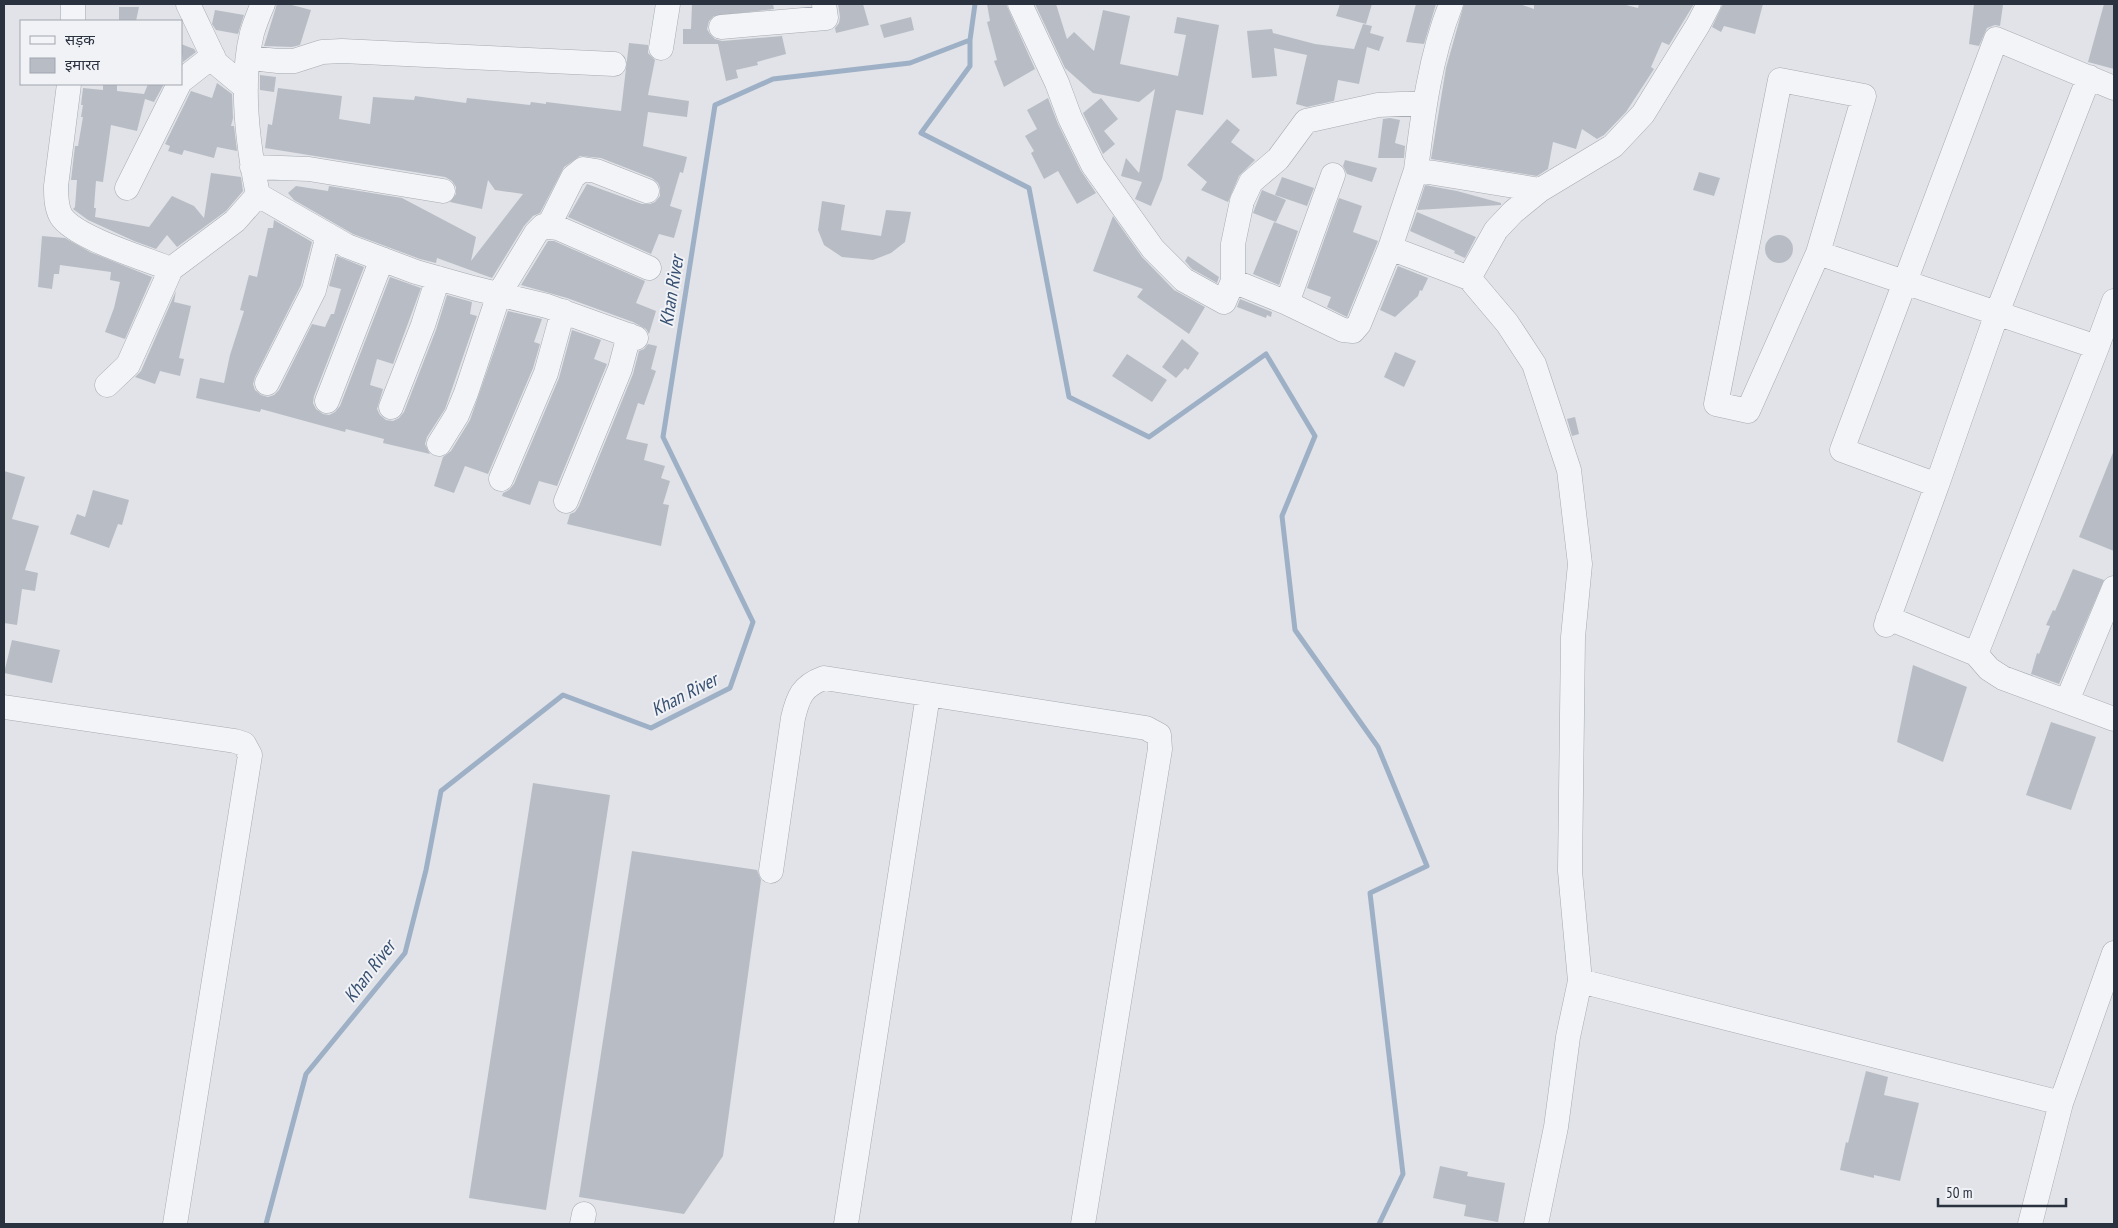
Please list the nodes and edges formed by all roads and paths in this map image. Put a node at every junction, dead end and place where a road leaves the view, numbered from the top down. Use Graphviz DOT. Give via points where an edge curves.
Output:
graph roads {
  1 [pos="73,4"];
  2 [pos="188,4"];
  3 [pos="263,4"];
  4 [pos="668,4"];
  5 [pos="824,4"];
  6 [pos="1020,4"];
  7 [pos="1451,4"];
  8 [pos="1709,4"];
  9 [pos="73,20"];
  10 [pos="721,27"];
  11 [pos="661,48"];
  12 [pos="213,56"];
  13 [pos="249,58"];
  14 [pos="614,64"];
  15 [pos="2088,78"];
  16 [pos="182,80"];
  17 [pos="69,85"];
  18 [pos="178,85"];
  19 [pos="246,88"];
  20 [pos="2114,88"];
  21 [pos="1424,103"];
  22 [pos="252,167"];
  23 [pos="1416,170"];
  24 [pos="1333,174"];
  25 [pos="127,188"];
  26 [pos="443,190"];
  27 [pos="1540,190"];
  28 [pos="647,192"];
  29 [pos="258,195"];
  30 [pos="549,225"];
  31 [pos="328,235"];
  32 [pos="1390,248"];
  33 [pos="1818,253"];
  34 [pos="382,259"];
  35 [pos="649,268"];
  36 [pos="171,269"];
  37 [pos="438,278"];
  38 [pos="1469,278"];
  39 [pos="1233,281"];
  40 [pos="1904,282"];
  41 [pos="499,294"];
  42 [pos="2114,300"];
  43 [pos="1286,303"];
  44 [pos="563,311"];
  45 [pos="1997,313"];
  46 [pos="2097,347"];
  47 [pos="267,383"];
  48 [pos="107,385"];
  49 [pos="327,401"];
  50 [pos="391,406"];
  51 [pos="439,444"];
  52 [pos="501,478"];
  53 [pos="1937,485"];
  54 [pos="566,501"];
  55 [pos="2114,588"];
  56 [pos="1976,654"];
  57 [pos="928,695"];
  58 [pos="2067,701"];
  59 [pos="4,707"];
  60 [pos="2114,719"];
  61 [pos="771,871"];
  62 [pos="2114,953"];
  63 [pos="1580,981"];
  64 [pos="2106,1000"];
  65 [pos="2061,1103"];
  66 [pos="175,1224"];
  67 [pos="846,1224"];
  68 [pos="1083,1224"];
  69 [pos="1536,1224"];
  70 [pos="2030,1224"];
  1 -- 9 [label="street"];
  2 -- 12 [label="street"];
  3 -- 13 [label="street" via="252,33"];
  4 -- 11 [label="street"];
  5 -- 10 [label="street" via="826,18"];
  6 -- 39 [label="street" via="1093,164 1153,249 1184,280 1224,302"];
  7 -- 21 [label="street" via="1441,30"];
  8 -- 27 [label="street" via="1644,114 1613,146"];
  12 -- 16 [label="street"];
  12 -- 19 [label="street"];
  13 -- 14 [label="street" via="294,61 322,52 342,51"];
  13 -- 19 [label="street"];
  15 -- 20 [label="street"];
  15 -- 40 [label="street" via="1996,39"];
  15 -- 45 [label="street"];
  17 -- 36 [label="street" via="56,186 56,202 62,217 101,242"];
  18 -- 25 [label="street"];
  19 -- 22 [label="street"];
  21 -- 23 [label="street"];
  21 -- 39 [label="street" via="1378,105 1306,121 1278,159 1251,182 1242,202 1233,244"];
  22 -- 26 [label="street" via="344,174"];
  22 -- 29 [label="street"];
  23 -- 27 [label="street"];
  23 -- 32 [label="street"];
  24 -- 43 [label="street"];
  27 -- 38 [label="street" via="1496,230"];
  28 -- 30 [label="street" via="596,171 583,169 573,177"];
  29 -- 31 [label="street"];
  29 -- 36 [label="street" via="235,221"];
  30 -- 35 [label="street"];
  30 -- 41 [label="street" via="536,233"];
  31 -- 34 [label="street"];
  31 -- 47 [label="street" via="314,290"];
  32 -- 38 [label="street"];
  32 -- 43 [label="street" via="1359,324 1353,331 1343,330"];
  33 -- 33 [label="street" via="1864,96 1780,80 1716,404 1748,411"];
  33 -- 40 [label="street"];
  34 -- 37 [label="street"];
  34 -- 49 [label="street"];
  36 -- 48 [label="street" via="128,365"];
  37 -- 41 [label="street"];
  37 -- 50 [label="street"];
  38 -- 63 [label="street" via="1507,324 1534,364 1570,470 1580,564 1573,637 1570,871"];
  39 -- 43 [label="street"];
  40 -- 45 [label="street"];
  40 -- 53 [label="street" via="1842,450"];
  41 -- 44 [label="street"];
  41 -- 51 [label="street" via="466,393"];
  42 -- 46 [label="street"];
  44 -- 52 [label="street" via="546,373"];
  44 -- 54 [label="street" via="632,337"];
  45 -- 46 [label="street"];
  45 -- 53 [label="street"];
  46 -- 56 [label="street"];
  53 -- 56 [label="street" via="1887,621"];
  55 -- 58 [label="street"];
  56 -- 58 [label="street" via="2003,678"];
  57 -- 61 [label="street" via="824,678 810,683 798,699 793,718"];
  57 -- 67 [label="street"];
  57 -- 68 [label="street" via="1146,728 1159,735 1160,750"];
  58 -- 60 [label="street"];
  59 -- 66 [label="street" via="235,741 244,744 250,756"];
  62 -- 64 [label="street"];
  63 -- 65 [label="street"];
  63 -- 69 [label="street"];
  64 -- 65 [label="street"];
  65 -- 70 [label="street"];
}
